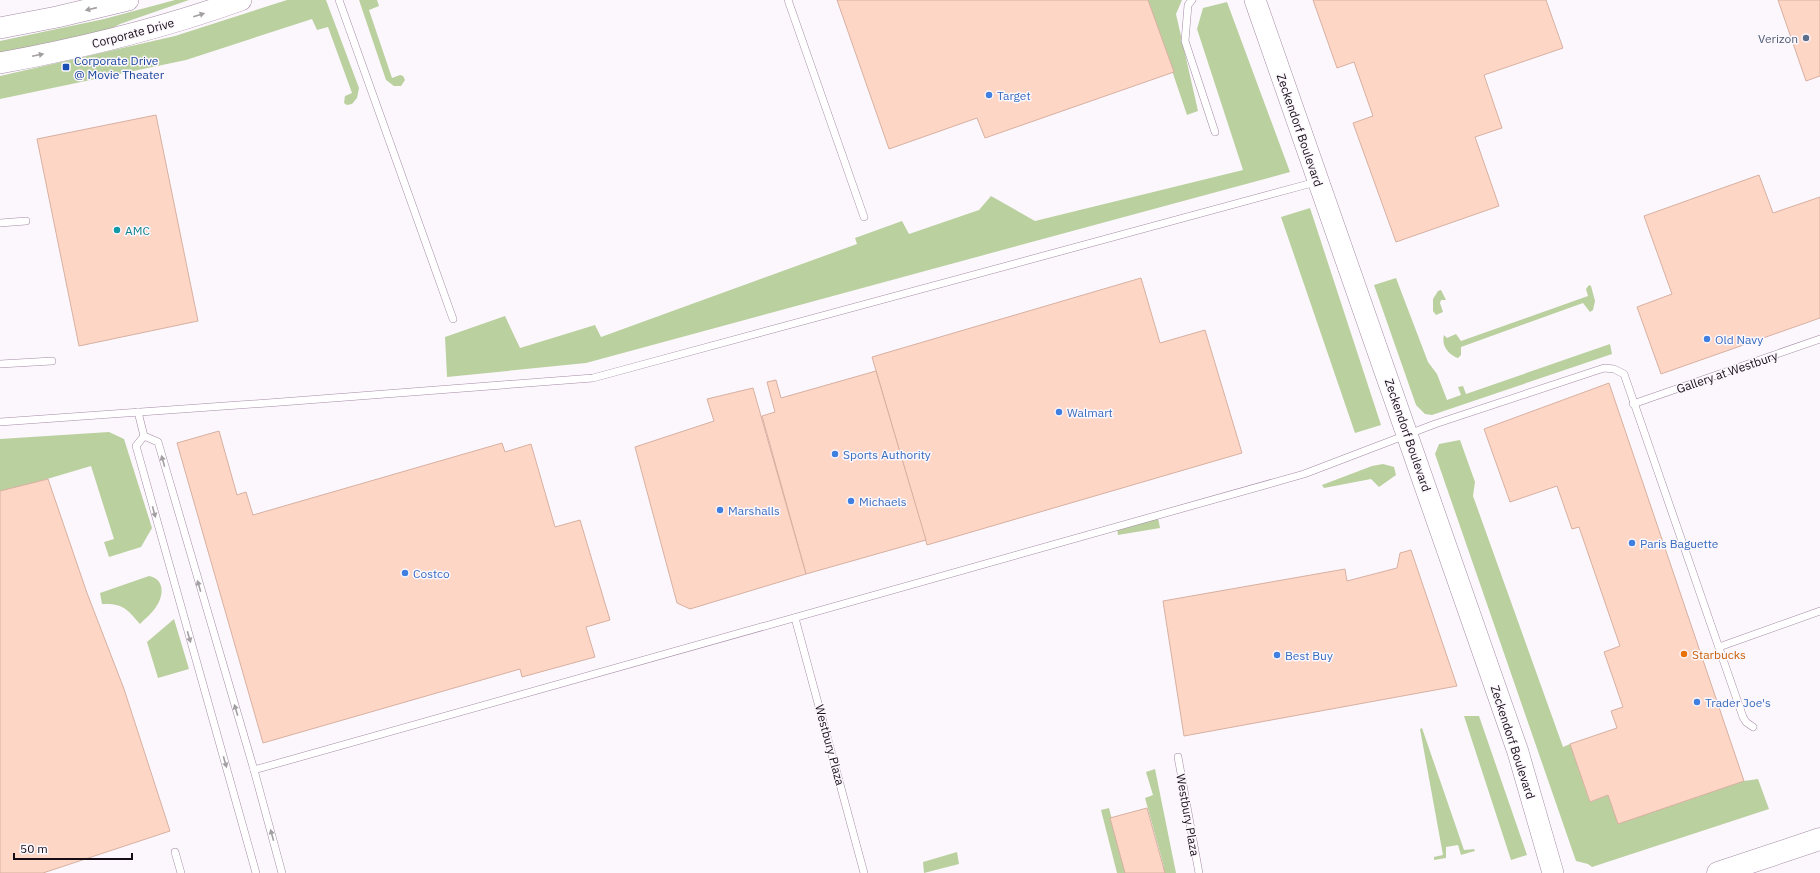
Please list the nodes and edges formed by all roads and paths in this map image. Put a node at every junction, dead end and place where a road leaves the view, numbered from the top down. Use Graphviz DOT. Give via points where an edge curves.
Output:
graph roads {
  1 [pos="128,0"];
  2 [pos="242,0"];
  3 [pos="340,0"];
  4 [pos="788,0"];
  5 [pos="1192,0"];
  6 [pos="1255,0"];
  7 [pos="0,28"];
  8 [pos="0,63"];
  9 [pos="1215,132"];
  10 [pos="1318,182"];
  11 [pos="864,217"];
  12 [pos="26,222"];
  13 [pos="0,223"];
  14 [pos="453,319"];
  15 [pos="1820,339"];
  16 [pos="52,360"];
  17 [pos="0,364"];
  18 [pos="1633,404"];
  19 [pos="138,412"];
  20 [pos="0,422"];
  21 [pos="1408,435"];
  22 [pos="144,436"];
  23 [pos="1820,611"];
  24 [pos="796,618"];
  25 [pos="1719,647"];
  26 [pos="1754,727"];
  27 [pos="1178,757"];
  28 [pos="254,770"];
  29 [pos="1820,839"];
  30 [pos="175,852"];
  31 [pos="181,873"];
  32 [pos="256,873"];
  33 [pos="282,873"];
  34 [pos="864,873"];
  35 [pos="1199,873"];
  36 [pos="1553,873"];
  37 [pos="1718,873"];
  1 -- 7 [label="street, one-way"];
  8 -- 2 [label="street, Corporate Drive, one-way" via="115,38"];
  3 -- 14 [label="lane"];
  4 -- 11 [label="lane"];
  5 -- 9 [label="lane" via="1188,5 1185,41"];
  6 -- 10 [label="street, Zeckendorf Boulevard"];
  10 -- 19 [label="lane" via="593,378"];
  10 -- 21 [label="street, Zeckendorf Boulevard"];
  12 -- 13 [label="lane"];
  15 -- 18 [label="lane, Gallery at Westbury"];
  16 -- 17 [label="lane"];
  18 -- 21 [label="lane" via="1624,374 1604,368"];
  18 -- 25 [label="lane"];
  19 -- 20 [label="lane"];
  19 -- 22 [label="lane"];
  21 -- 24 [label="lane" via="1304,474"];
  21 -- 36 [label="street, Zeckendorf Boulevard" via="1518,752"];
  28 -- 22 [label="lane, one-way" via="158,442"];
  22 -- 32 [label="lane, one-way" via="136,446"];
  23 -- 25 [label="lane"];
  24 -- 28 [label="lane"];
  24 -- 34 [label="lane, Westbury Plaza"];
  25 -- 26 [label="lane" via="1743,716 1746,722"];
  27 -- 35 [label="lane, Westbury Plaza"];
  33 -- 28 [label="lane, one-way"];
  29 -- 37 [label="main road"];
  30 -- 31 [label="lane"];
}
